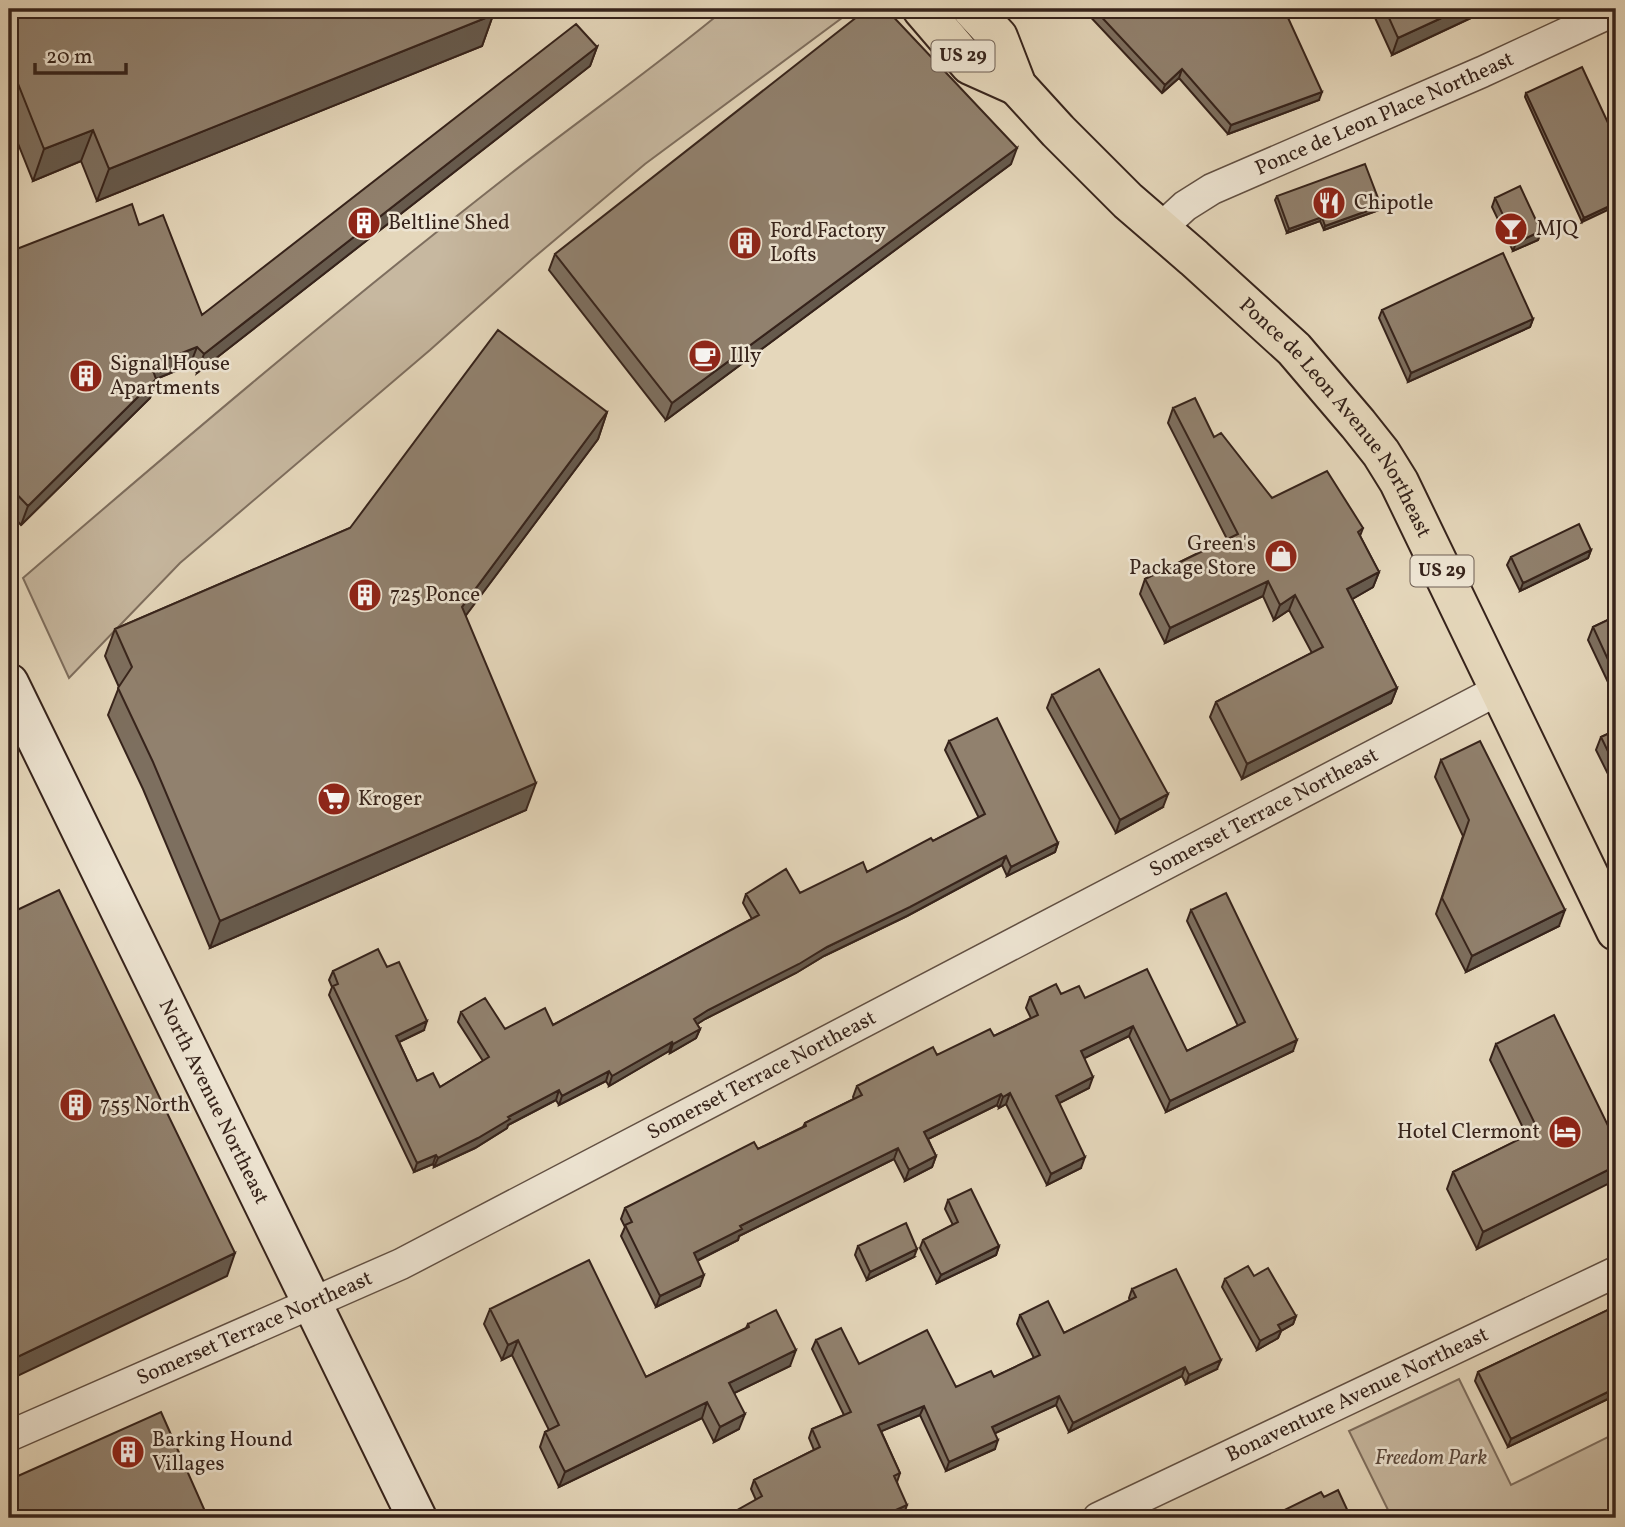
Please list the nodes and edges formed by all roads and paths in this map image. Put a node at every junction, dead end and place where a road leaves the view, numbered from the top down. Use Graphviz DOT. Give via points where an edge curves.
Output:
graph roads {
  1 [pos="922,9"];
  2 [pos="972,9"];
  3 [pos="1616,10"];
  4 [pos="1017,86"];
  5 [pos="1160,229"];
  6 [pos="9,683"];
  7 [pos="1500,689"];
  8 [pos="1616,931"];
  9 [pos="1616,1272"];
  10 [pos="312,1304"];
  11 [pos="9,1436"];
  12 [pos="417,1518"];
  13 [pos="1098,1518"];
  1 -- 4 [label="highway, Ponce de Leon Avenue Northeast / US 29" via="970,65"];
  2 -- 4 [label="highway, Ponce de Leon Avenue Northeast / US 29" via="998,37"];
  3 -- 5 [label="street, Ponce de Leon Place Northeast" via="1212,189"];
  4 -- 5 [label="highway, Ponce de Leon Avenue Northeast / US 29" via="1090,166"];
  5 -- 7 [label="highway, Ponce de Leon Avenue Northeast / US 29" via="1294,349 1381,453"];
  6 -- 10 [label="main road, North Avenue Northeast"];
  7 -- 8 [label="highway, Ponce de Leon Avenue Northeast / US 29"];
  7 -- 10 [label="street, Somerset Terrace Northeast" via="414,1258"];
  9 -- 13 [label="street, Bonaventure Avenue Northeast"];
  10 -- 11 [label="street, Somerset Terrace Northeast"];
  10 -- 12 [label="main road, North Avenue Northeast"];
}
